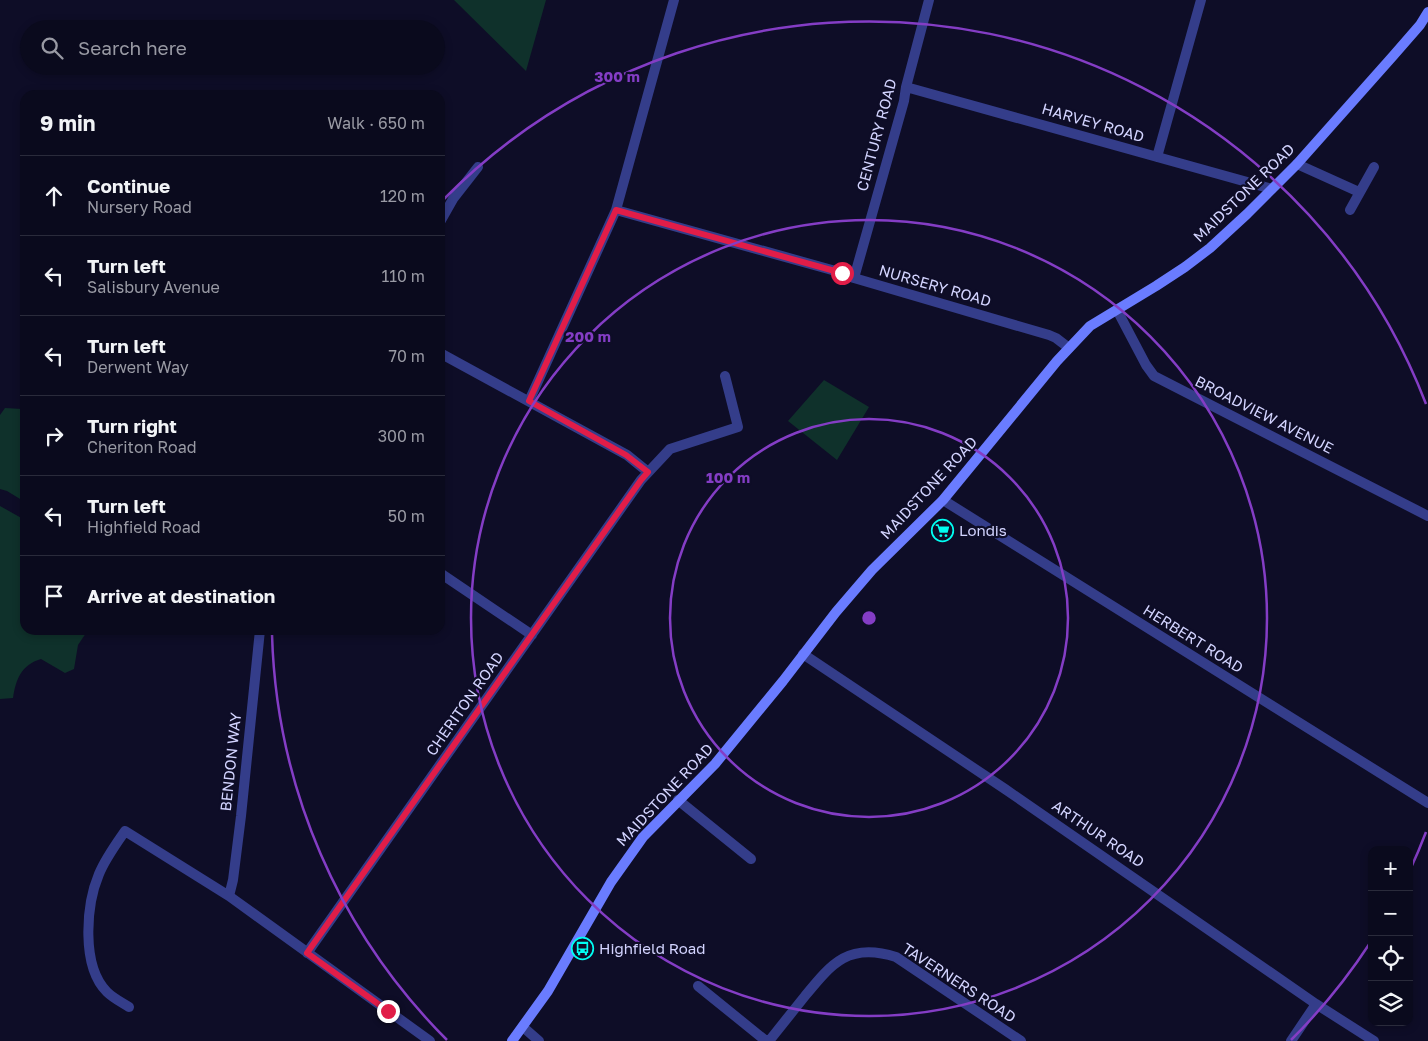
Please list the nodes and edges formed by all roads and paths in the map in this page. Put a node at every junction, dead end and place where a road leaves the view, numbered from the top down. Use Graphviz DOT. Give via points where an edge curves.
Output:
graph roads {
  1 [pos="674,0"];
  2 [pos="929,0"];
  3 [pos="1201,0"];
  4 [pos="1428,12"];
  5 [pos="906,86"];
  6 [pos="1157,157"];
  7 [pos="1297,164"];
  8 [pos="478,167"];
  9 [pos="1374,167"];
  10 [pos="1272,189"];
  11 [pos="1359,192"];
  12 [pos="616,210"];
  13 [pos="1350,210"];
  14 [pos="445,213"];
  15 [pos="854,278"];
  16 [pos="1117,310"];
  17 [pos="1068,348"];
  18 [pos="445,356"];
  19 [pos="725,376"];
  20 [pos="529,401"];
  21 [pos="648,472"];
  22 [pos="943,500"];
  23 [pos="1428,516"];
  24 [pos="445,576"];
  25 [pos="259,635"];
  26 [pos="532,636"];
  27 [pos="803,654"];
  28 [pos="678,800"];
  29 [pos="1428,803"];
  30 [pos="750,860"];
  31 [pos="229,896"];
  32 [pos="307,953"];
  33 [pos="698,986"];
  34 [pos="1316,1004"];
  35 [pos="129,1007"];
  36 [pos="522,1027"];
  37 [pos="430,1041"];
  38 [pos="512,1041"];
  39 [pos="539,1041"];
  40 [pos="768,1041"];
  41 [pos="1020,1041"];
  42 [pos="1290,1041"];
  43 [pos="1374,1041"];
  1 -- 12 [label="street"];
  2 -- 5 [label="street, CENTURY ROAD"];
  3 -- 6 [label="street"];
  4 -- 7 [label="street, MAIDSTONE ROAD" via="1394,56"];
  5 -- 6 [label="street, HARVEY ROAD"];
  5 -- 15 [label="street, CENTURY ROAD"];
  6 -- 10 [label="street, HARVEY ROAD"];
  7 -- 10 [label="street, MAIDSTONE ROAD"];
  7 -- 11 [label="street"];
  8 -- 14 [label="street"];
  9 -- 11 [label="street"];
  10 -- 16 [label="street, MAIDSTONE ROAD" via="1210,248"];
  11 -- 13 [label="street"];
  12 -- 15 [label="street, NURSERY ROAD"];
  12 -- 20 [label="street"];
  15 -- 17 [label="street, NURSERY ROAD" via="1049,335"];
  16 -- 17 [label="street, MAIDSTONE ROAD" via="1090,326"];
  16 -- 23 [label="street, BROADVIEW AVENUE" via="1154,376"];
  17 -- 22 [label="street, MAIDSTONE ROAD"];
  18 -- 20 [label="street"];
  19 -- 21 [label="street, CHERITON ROAD" via="738,427 675,446"];
  20 -- 21 [label="street" via="626,455"];
  21 -- 26 [label="street, CHERITON ROAD"];
  22 -- 27 [label="street, MAIDSTONE ROAD" via="863,580"];
  22 -- 29 [label="street, HERBERT ROAD"];
  24 -- 26 [label="street"];
  25 -- 31 [label="street, BENDON WAY" via="241,816"];
  26 -- 32 [label="street, CHERITON ROAD"];
  27 -- 28 [label="street, MAIDSTONE ROAD" via="715,764"];
  27 -- 34 [label="street, ARTHUR ROAD" via="1060,826"];
  28 -- 30 [label="street"];
  28 -- 36 [label="street, MAIDSTONE ROAD" via="619,868 557,977"];
  31 -- 32 [label="street"];
  31 -- 35 [label="street" via="125,831 99,872 88,933 95,975 106,991"];
  32 -- 37 [label="street"];
  33 -- 40 [label="street"];
  34 -- 42 [label="street"];
  34 -- 43 [label="street, ARTHUR ROAD"];
  36 -- 38 [label="street, MAIDSTONE ROAD"];
  36 -- 39 [label="street"];
  40 -- 41 [label="street, TAVERNERS ROAD" via="830,967 850,956 874,952 896,957"];
}
